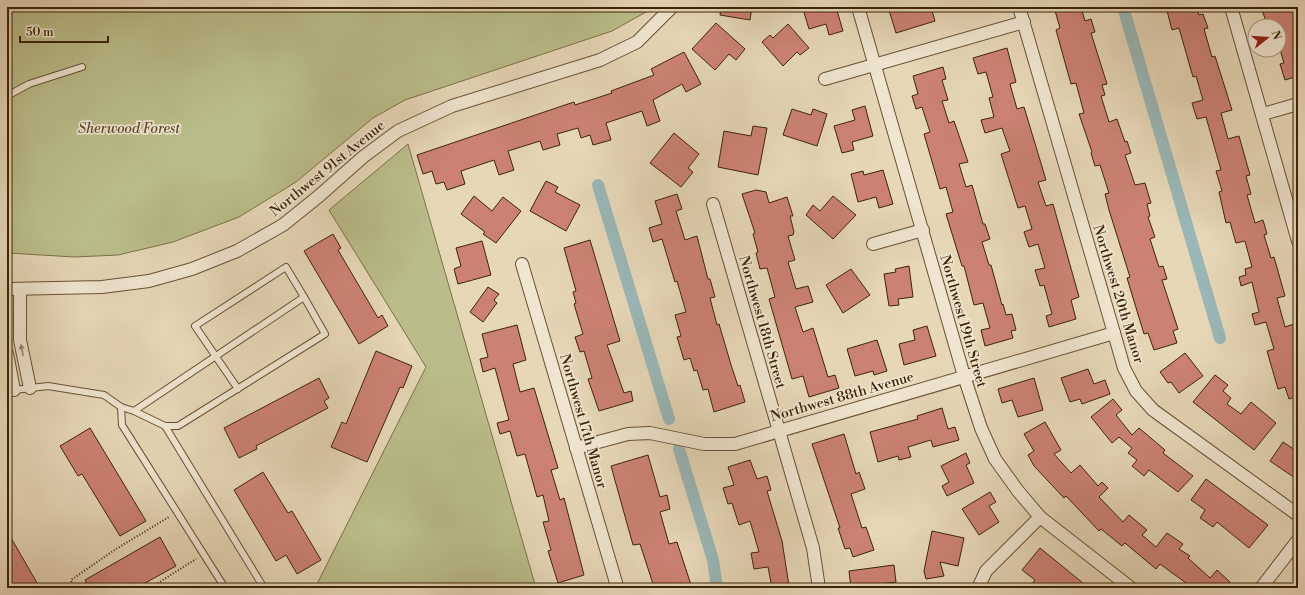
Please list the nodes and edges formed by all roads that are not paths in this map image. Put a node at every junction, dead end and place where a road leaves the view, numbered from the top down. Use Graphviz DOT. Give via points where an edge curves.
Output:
graph roads {
  1 [pos="672,7"];
  2 [pos="858,7"];
  3 [pos="1020,7"];
  4 [pos="1231,7"];
  5 [pos="1024,22"];
  6 [pos="875,64"];
  7 [pos="82,67"];
  8 [pos="825,79"];
  9 [pos="7,96"];
  10 [pos="1298,104"];
  11 [pos="1263,114"];
  12 [pos="713,204"];
  13 [pos="922,230"];
  14 [pos="1298,241"];
  15 [pos="873,244"];
  16 [pos="522,264"];
  17 [pos="7,289"];
  18 [pos="20,289"];
  19 [pos="304,297"];
  20 [pos="1114,334"];
  21 [pos="7,352"];
  22 [pos="215,355"];
  23 [pos="964,376"];
  24 [pos="30,388"];
  25 [pos="238,389"];
  26 [pos="10,392"];
  27 [pos="121,407"];
  28 [pos="134,411"];
  29 [pos="165,426"];
  30 [pos="778,430"];
  31 [pos="576,448"];
  32 [pos="1298,515"];
  33 [pos="1040,517"];
  34 [pos="1298,540"];
  35 [pos="617,586"];
  36 [pos="225,588"];
  37 [pos="264,588"];
  38 [pos="819,588"];
  39 [pos="982,588"];
  40 [pos="1131,588"];
  41 [pos="1261,588"];
  1 -- 18 [label="street, Northwest 91st Avenue" via="637,42 600,60 452,106 398,130 283,225 229,254 192,269 149,281 102,287"];
  2 -- 6 [label="street, Northwest 19th Street"];
  3 -- 5 [label="street, Northwest 20th Manor"];
  4 -- 11 [label="street"];
  5 -- 6 [label="street"];
  5 -- 20 [label="street, Northwest 20th Manor"];
  6 -- 8 [label="street"];
  6 -- 13 [label="street, Northwest 19th Street"];
  7 -- 9 [label="lane" via="29,84"];
  10 -- 11 [label="street"];
  11 -- 14 [label="street"];
  12 -- 30 [label="street, Northwest 18th Street"];
  13 -- 15 [label="street"];
  13 -- 23 [label="street, Northwest 19th Street"];
  16 -- 31 [label="street, Northwest 17th Manor"];
  17 -- 18 [label="street, Northwest 91st Avenue"];
  24 -- 18 [label="street, one-way" via="20,340"];
  19 -- 22 [label="lane"];
  19 -- 22 [label="lane" via="286,267 195,326"];
  19 -- 25 [label="lane" via="325,334"];
  20 -- 23 [label="street, Northwest 88th Avenue"];
  20 -- 32 [label="street, Northwest 20th Manor" via="1124,368 1136,391 1153,410"];
  21 -- 26 [label="street"];
  22 -- 25 [label="lane"];
  22 -- 28 [label="lane"];
  23 -- 30 [label="street, Northwest 88th Avenue"];
  23 -- 33 [label="street, Northwest 19th Street" via="981,428 995,459"];
  24 -- 26 [label="lane"];
  24 -- 27 [label="lane" via="48,386 83,390 104,395"];
  25 -- 29 [label="lane" via="178,426"];
  27 -- 28 [label="lane"];
  27 -- 36 [label="lane" via="122,425"];
  28 -- 29 [label="lane"];
  29 -- 37 [label="lane"];
  30 -- 31 [label="street, Northwest 88th Avenue" via="735,444 704,444 650,433 628,434"];
  30 -- 38 [label="street, Northwest 18th Street" via="813,548"];
  31 -- 35 [label="street, Northwest 17th Manor"];
  33 -- 39 [label="street" via="986,571 980,584"];
  33 -- 40 [label="street, Northwest 19th Street"];
  34 -- 41 [label="street"];
}
